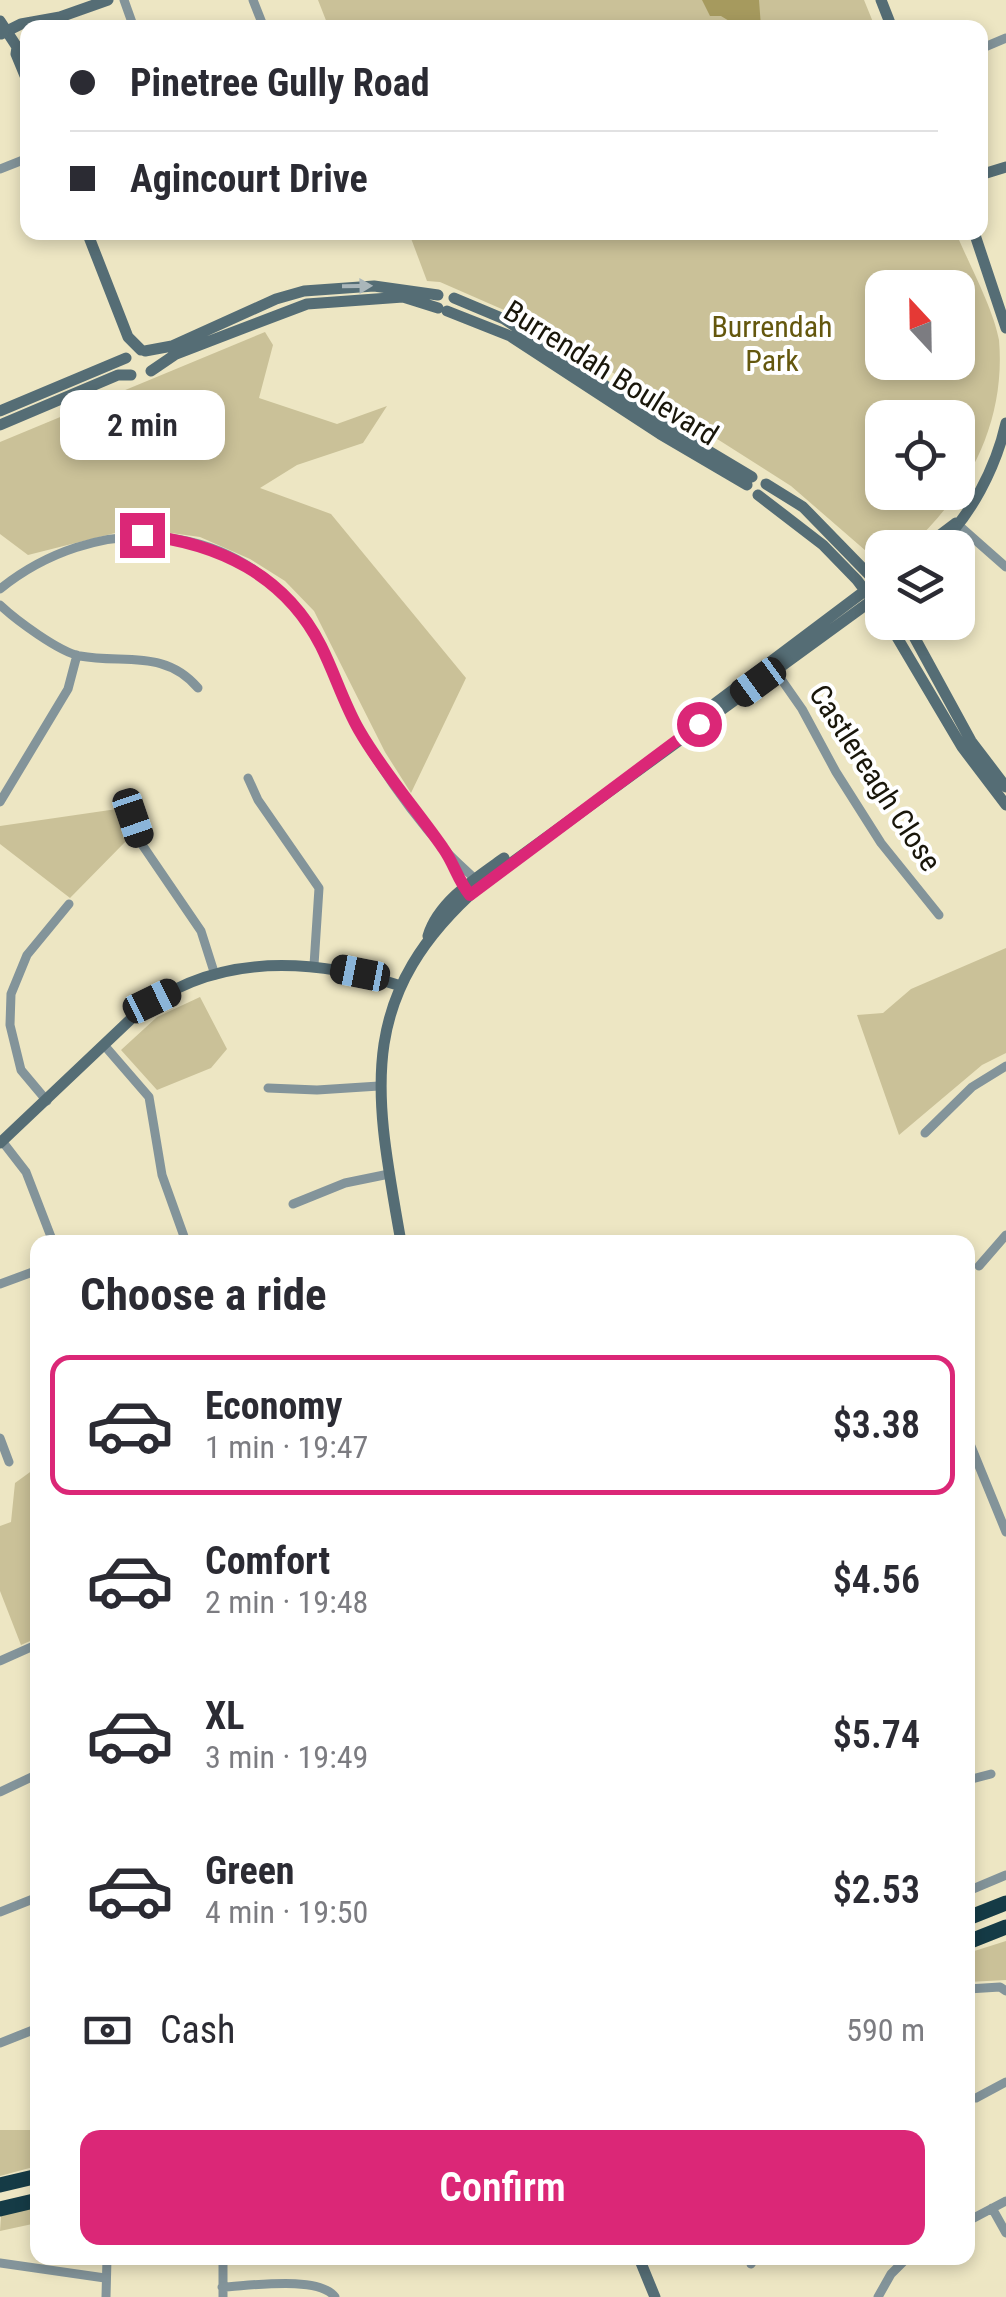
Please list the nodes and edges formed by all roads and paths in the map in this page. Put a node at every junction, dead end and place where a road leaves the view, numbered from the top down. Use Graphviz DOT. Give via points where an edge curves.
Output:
graph roads {
  1 [pos="108,0"];
  2 [pos="42,20"];
  3 [pos="5,33"];
  4 [pos="20,64"];
  5 [pos="90,240"];
  6 [pos="977,240"];
  7 [pos="441,305"];
  8 [pos="1006,328"];
  9 [pos="128,337"];
  10 [pos="143,350"];
  11 [pos="127,356"];
  12 [pos="151,371"];
  13 [pos="132,375"];
  14 [pos="0,412"];
  15 [pos="1006,423"];
  16 [pos="0,424"];
  17 [pos="704,453"];
  18 [pos="956,524"];
  19 [pos="948,530"];
  20 [pos="952,530"];
  21 [pos="1006,566"];
  22 [pos="865,579"];
  23 [pos="0,590"];
  24 [pos="865,598"];
  25 [pos="865,598"];
  26 [pos="0,605"];
  27 [pos="899,640"];
  28 [pos="916,640"];
  29 [pos="77,655"];
  30 [pos="773,667"];
  31 [pos="198,688"];
  32 [pos="248,778"];
  33 [pos="1006,788"];
  34 [pos="130,800"];
  35 [pos="0,802"];
  36 [pos="1006,805"];
  37 [pos="444,850"];
  38 [pos="478,882"];
  39 [pos="467,892"];
  40 [pos="69,904"];
  41 [pos="939,915"];
  42 [pos="314,965"];
  43 [pos="215,975"];
  44 [pos="401,986"];
  45 [pos="104,1045"];
  46 [pos="1006,1066"];
  47 [pos="379,1086"];
  48 [pos="268,1088"];
  49 [pos="47,1101"];
  50 [pos="926,1133"];
  51 [pos="1,1142"];
  52 [pos="389,1174"];
  53 [pos="293,1204"];
  54 [pos="49,1235"];
  55 [pos="183,1235"];
  56 [pos="399,1235"];
  57 [pos="1006,1236"];
  58 [pos="979,1266"];
  59 [pos="30,1273"];
  60 [pos="0,1284"];
  61 [pos="0,1438"];
  62 [pos="975,1455"];
  63 [pos="9,1462"];
  64 [pos="1006,1532"];
  65 [pos="30,1648"];
  66 [pos="0,1661"];
  67 [pos="990,1774"];
  68 [pos="30,1778"];
  69 [pos="975,1778"];
  70 [pos="0,1792"];
  71 [pos="1006,1875"];
  72 [pos="975,1888"];
  73 [pos="30,1900"];
  74 [pos="1006,1904"];
  75 [pos="0,1912"];
  76 [pos="975,1915"];
  77 [pos="1006,1927"];
  78 [pos="975,1939"];
  79 [pos="975,1989"];
  80 [pos="1006,1990"];
  81 [pos="30,2031"];
  82 [pos="0,2044"];
  83 [pos="1006,2082"];
  84 [pos="976,2098"];
  85 [pos="30,2178"];
  86 [pos="0,2185"];
  87 [pos="1006,2201"];
  88 [pos="30,2202"];
  89 [pos="992,2208"];
  90 [pos="0,2209"];
  91 [pos="975,2217"];
  92 [pos="1006,2233"];
  93 [pos="0,2263"];
  94 [pos="106,2265"];
  95 [pos="223,2265"];
  96 [pos="642,2265"];
  97 [pos="900,2265"];
  98 [pos="105,2278"];
  99 [pos="223,2292"];
  100 [pos="106,2297"];
  101 [pos="336,2297"];
  102 [pos="655,2297"];
  103 [pos="878,2297"];
  1 -- 2 [label="main road"];
  3 -- 4 [label="main road"];
  5 -- 9 [label="main road"];
  6 -- 8 [label="main road"];
  10 -- 7 [label="main road, Burrendah Boulevard, one-way" via="172,346 304,291 374,286"];
  7 -- 12 [label="main road, Burrendah Boulevard" via="403,297 308,304 176,354"];
  7 -- 17 [label="main road, Burrendah Boulevard" via="510,336"];
  7 -- 17 [label="main road, Burrendah Boulevard" via="449,292 504,318"];
  9 -- 10 [label="main road"];
  9 -- 11 [label="main road"];
  10 -- 11 [label="main road"];
  10 -- 12 [label="main road" via="152,359"];
  11 -- 13 [label="main road"];
  11 -- 14 [label="main road"];
  12 -- 13 [label="main road"];
  13 -- 16 [label="main road"];
  15 -- 18 [label="main road" via="986,479"];
  17 -- 22 [label="main road, Burrendah Boulevard" via="749,481 750,492 762,490"];
  18 -- 19 [label="main road"];
  18 -- 20 [label="main road"];
  18 -- 21 [label="street"];
  23 -- 37 [label="street" via="65,549 142,535 177,538 248,566 304,617 359,731"];
  24 -- 30 [label="main road"];
  25 -- 38 [label="main road"];
  26 -- 29 [label="street"];
  27 -- 36 [label="main road" via="962,747"];
  28 -- 33 [label="main road" via="964,729"];
  29 -- 31 [label="street" via="162,662"];
  29 -- 35 [label="street" via="68,690"];
  30 -- 38 [label="main road"];
  30 -- 41 [label="street, Castlereagh Close" via="881,843"];
  32 -- 42 [label="street" via="319,888"];
  34 -- 43 [label="street" via="143,846 201,931"];
  37 -- 38 [label="street"];
  37 -- 39 [label="street"];
  38 -- 39 [label="main road"];
  39 -- 44 [label="main road" via="427,940"];
  40 -- 49 [label="street" via="27,955 11,994 10,1025 21,1070"];
  42 -- 43 [label="main road"];
  42 -- 44 [label="main road"];
  43 -- 45 [label="main road" via="152,1001"];
  44 -- 47 [label="main road"];
  45 -- 49 [label="main road"];
  45 -- 55 [label="street" via="149,1097 162,1175"];
  46 -- 50 [label="street" via="972,1087"];
  47 -- 48 [label="street"];
  47 -- 52 [label="main road"];
  49 -- 51 [label="main road"];
  51 -- 54 [label="street" via="26,1172"];
  52 -- 53 [label="street"];
  52 -- 56 [label="main road"];
  57 -- 58 [label="street"];
  59 -- 60 [label="street"];
  61 -- 63 [label="street"];
  62 -- 64 [label="street"];
  65 -- 66 [label="street"];
  67 -- 69 [label="street"];
  68 -- 70 [label="street"];
  71 -- 72 [label="street"];
  73 -- 75 [label="street"];
  74 -- 76 [label="highway"];
  77 -- 78 [label="highway"];
  79 -- 80 [label="street"];
  81 -- 82 [label="street"];
  83 -- 84 [label="street"];
  85 -- 86 [label="highway"];
  87 -- 89 [label="street"];
  88 -- 90 [label="highway"];
  89 -- 91 [label="street"];
  89 -- 92 [label="street"];
  93 -- 98 [label="street"];
  94 -- 98 [label="street"];
  95 -- 99 [label="street"];
  96 -- 102 [label="main road"];
  97 -- 103 [label="street"];
  98 -- 100 [label="street"];
  99 -- 101 [label="street" via="307,2284"];
}
